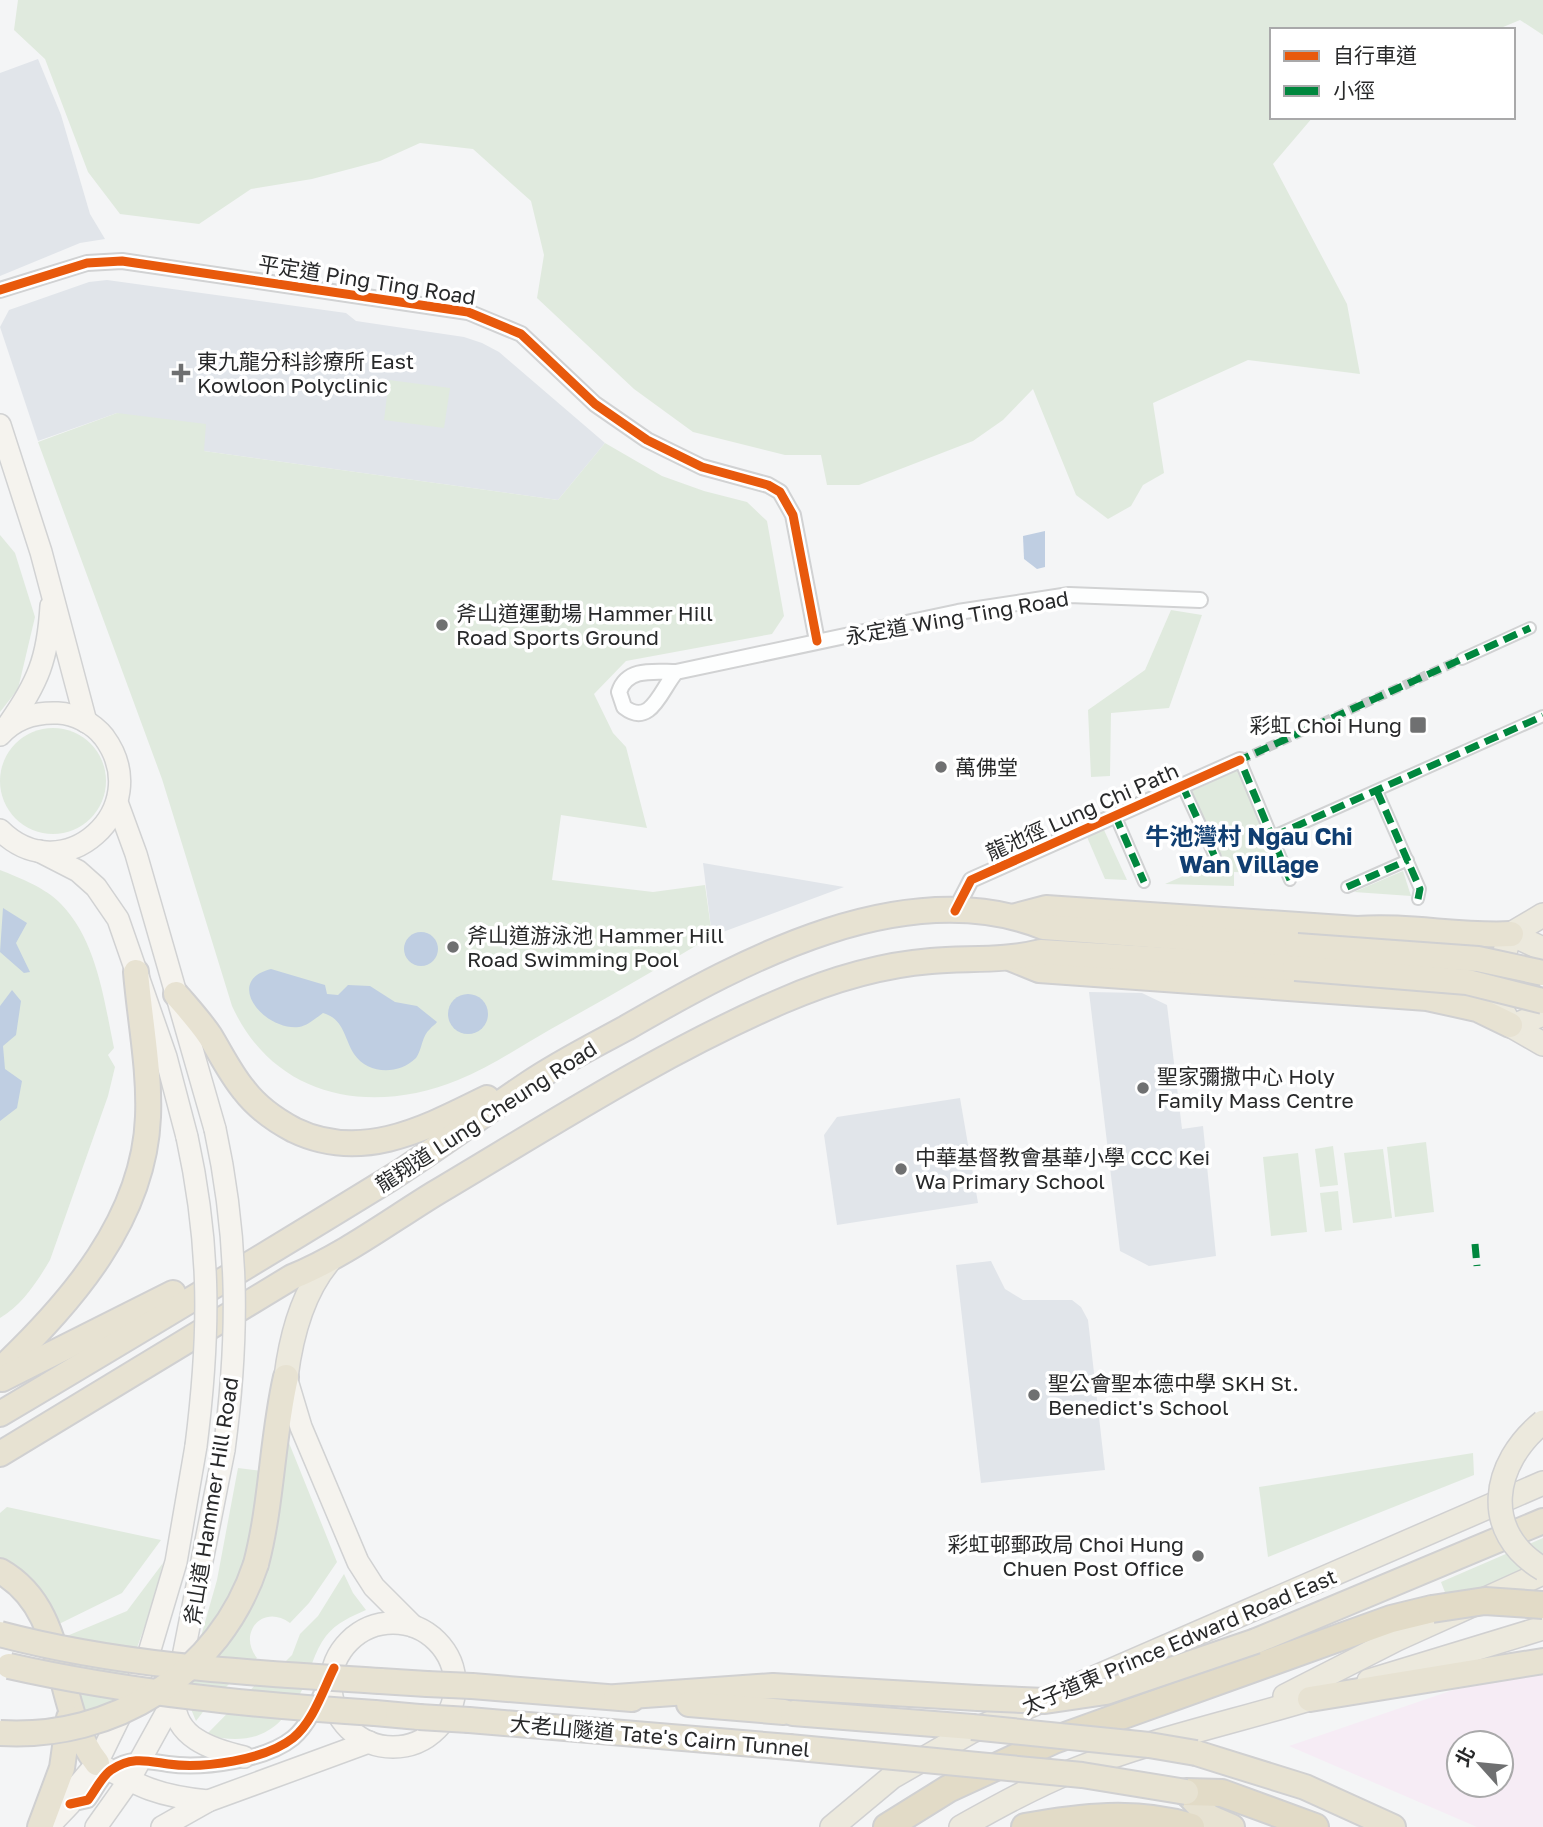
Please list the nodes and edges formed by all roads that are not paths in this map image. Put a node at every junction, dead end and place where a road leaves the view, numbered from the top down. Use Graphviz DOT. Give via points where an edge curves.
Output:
graph roads {
  1 [pos="0,290"];
  2 [pos="0,425"];
  3 [pos="52,590"];
  4 [pos="1200,600"];
  5 [pos="1530,628"];
  6 [pos="817,641"];
  7 [pos="1462,659"];
  8 [pos="676,672"];
  9 [pos="1543,716"];
  10 [pos="86,722"];
  11 [pos="3,732"];
  12 [pos="1240,760"];
  13 [pos="1182,785"];
  14 [pos="1377,790"];
  15 [pos="117,803"];
  16 [pos="1115,814"];
  17 [pos="0,830"];
  18 [pos="1274,836"];
  19 [pos="0,842"];
  20 [pos="31,849"];
  21 [pos="1215,857"];
  22 [pos="1408,860"];
  23 [pos="1290,880"];
  24 [pos="1144,882"];
  25 [pos="1347,887"];
  26 [pos="1418,899"];
  27 [pos="955,911"];
  28 [pos="1543,915"];
  29 [pos="1016,916"];
  30 [pos="1511,934"];
  31 [pos="1543,948"];
  32 [pos="1296,957"];
  33 [pos="1012,959"];
  34 [pos="136,972"];
  35 [pos="1543,973"];
  36 [pos="176,993"];
  37 [pos="1543,1001"];
  38 [pos="1543,1014"];
  39 [pos="1511,1026"];
  40 [pos="1543,1044"];
  41 [pos="530,1083"];
  42 [pos="282,1244"];
  43 [pos="329,1261"];
  44 [pos="0,1370"];
  45 [pos="286,1377"];
  46 [pos="0,1380"];
  47 [pos="0,1414"];
  48 [pos="1543,1422"];
  49 [pos="0,1454"];
  50 [pos="1543,1483"];
  51 [pos="1543,1521"];
  52 [pos="0,1571"];
  53 [pos="1543,1571"];
  54 [pos="1543,1605"];
  55 [pos="413,1626"];
  56 [pos="1543,1628"];
  57 [pos="0,1634"];
  58 [pos="1543,1661"];
  59 [pos="0,1664"];
  60 [pos="334,1668"];
  61 [pos="175,1697"];
  62 [pos="617,1697"];
  63 [pos="1310,1699"];
  64 [pos="69,1714"];
  65 [pos="1241,1718"];
  66 [pos="0,1732"];
  67 [pos="369,1742"];
  68 [pos="244,1757"];
  69 [pos="142,1758"];
  70 [pos="112,1772"];
  71 [pos="1186,1793"];
  72 [pos="208,1801"];
  73 [pos="40,1827"];
  74 [pos="48,1827"];
  75 [pos="96,1827"];
  76 [pos="162,1827"];
  77 [pos="832,1827"];
  78 [pos="887,1827"];
  79 [pos="961,1827"];
  80 [pos="1025,1827"];
  81 [pos="1191,1827"];
  82 [pos="1232,1827"];
  83 [pos="1315,1827"];
  84 [pos="1392,1827"];
  1 -- 6 [label="street, 平定道 Ping Ting Road" via="87,263 122,261 487,317 537,346 621,423 702,467 774,488 789,503 793,515"];
  2 -- 3 [label="main road"];
  3 -- 10 [label="main road"];
  3 -- 11 [label="main road" via="41,673"];
  4 -- 6 [label="street, 永定道 Wing Ting Road" via="1069,595"];
  5 -- 7 [label="street"];
  6 -- 8 [label="street, 永定道 Wing Ting Road"];
  9 -- 14 [label="street"];
  10 -- 11 [label="main road" via="45,712 24,717"];
  10 -- 15 [label="main road" via="106,741 118,765"];
  12 -- 13 [label="street, 龍池徑 Lung Chi Path"];
  12 -- 18 [label="street"];
  13 -- 16 [label="street, 龍池徑 Lung Chi Path"];
  13 -- 21 [label="street"];
  14 -- 18 [label="street"];
  14 -- 22 [label="street"];
  15 -- 20 [label="main road" via="106,824 88,841 65,850"];
  15 -- 36 [label="main road, 斧山道 Hammer Hill Road"];
  16 -- 24 [label="street"];
  16 -- 27 [label="street, 龍池徑 Lung Chi Path" via="971,880"];
  17 -- 20 [label="main road"];
  18 -- 23 [label="street"];
  19 -- 20 [label="main road"];
  20 -- 34 [label="main road, 斧山道 Hammer Hill Road" via="78,871 96,887 118,919"];
  22 -- 25 [label="street"];
  22 -- 26 [label="street" via="1420,889"];
  27 -- 29 [label="highway, 龍翔道 Lung Cheung Road"];
  27 -- 41 [label="highway, 龍翔道 Lung Cheung Road" via="894,914 856,922 762,957"];
  28 -- 30 [label="main road"];
  29 -- 30 [label="highway" via="1046,908"];
  29 -- 32 [label="highway, 龍翔道 Lung Cheung Road" via="1044,927"];
  30 -- 31 [label="main road"];
  30 -- 39 [label="main road" via="1495,981 1496,998"];
  32 -- 33 [label="highway, 龍翔道 Lung Cheung Road" via="1041,952"];
  32 -- 35 [label="highway, bridge" via="1478,959"];
  32 -- 37 [label="highway, bridge" via="1467,982"];
  33 -- 39 [label="highway" via="1039,970 1446,1000"];
  33 -- 43 [label="highway, 龍翔道 Lung Cheung Road" via="892,967 783,1000 572,1112"];
  34 -- 44 [label="highway" via="148,1102 146,1138 135,1182 90,1271"];
  34 -- 70 [label="main road, 斧山道 Hammer Hill Road, bridge" via="166,1057 201,1210 208,1285 207,1349 176,1562"];
  36 -- 41 [label="highway" via="256,1104 288,1126 321,1140 356,1144 397,1138"];
  36 -- 61 [label="main road, 斧山道 Hammer Hill Road, bridge" via="215,1129 228,1195 236,1280 235,1347 224,1450"];
  38 -- 39 [label="main road"];
  39 -- 40 [label="main road"];
  41 -- 42 [label="highway, 龍翔道 Lung Cheung Road" via="414,1163"];
  42 -- 46 [label="highway"];
  42 -- 47 [label="highway, 龍翔道 Lung Cheung Road"];
  43 -- 45 [label="main road, 龍翔道 Lung Cheung Road" via="297,1324"];
  43 -- 49 [label="highway, 龍翔道 Lung Cheung Road" via="292,1277"];
  45 -- 55 [label="main road, 龍翔道 Lung Cheung Road" via="301,1427 359,1562 374,1587"];
  45 -- 66 [label="highway, bridge" via="256,1564 223,1630 190,1668 120,1714 74,1728"];
  48 -- 53 [label="main road, bridge" via="1512,1456 1500,1496 1502,1519 1512,1541"];
  50 -- 77 [label="main road, 太子道東 Prince Edward Road East" via="972,1731 892,1777"];
  51 -- 62 [label="highway, bridge" via="1256,1641 1106,1692 1055,1700 1008,1700 773,1686"];
  52 -- 64 [label="highway" via="26,1593 49,1628"];
  53 -- 65 [label="main road"];
  54 -- 78 [label="highway, bridge" via="1461,1603 1391,1619 1054,1740 928,1801"];
  55 -- 60 [label="main road" via="386,1623 360,1632 341,1651"];
  55 -- 67 [label="main road" via="433,1638 450,1660 454,1683 449,1710 430,1734 411,1744"];
  56 -- 63 [label="main road"];
  57 -- 62 [label="highway, 大老山隧道 Tate's Cairn Tunnel, bridge" via="109,1656 213,1669"];
  58 -- 63 [label="highway"];
  59 -- 71 [label="highway, 大老山隧道 Tate's Cairn Tunnel, bridge" via="92,1683 221,1700 1030,1769"];
  60 -- 67 [label="main road" via="332,1693 340,1717"];
  60 -- 68 [label="street" via="295,1737"];
  61 -- 68 [label="main road" via="174,1708 190,1736 214,1750"];
  61 -- 69 [label="main road, 斧山道 Hammer Hill Road"];
  62 -- 84 [label="highway, 大老山隧道 Tate's Cairn Tunnel, bridge" via="1009,1730 1196,1753 1305,1787"];
  63 -- 65 [label="main road"];
  64 -- 70 [label="highway" via="84,1747"];
  64 -- 73 [label="highway" via="66,1753"];
  65 -- 79 [label="main road" via="1073,1771 1021,1793"];
  67 -- 72 [label="main road"];
  68 -- 69 [label="street" via="212,1765 170,1765"];
  69 -- 70 [label="main road, 斧山道 Hammer Hill Road"];
  70 -- 72 [label="main road" via="173,1798"];
  70 -- 74 [label="main road" via="75,1789 70,1804"];
  70 -- 75 [label="main road"];
  71 -- 82 [label="highway" via="1209,1816"];
  71 -- 83 [label="highway, 大老山隧道 Tate's Cairn Tunnel" via="1222,1793"];
  72 -- 76 [label="main road"];
  80 -- 81 [label="highway" via="1092,1817"];
}
